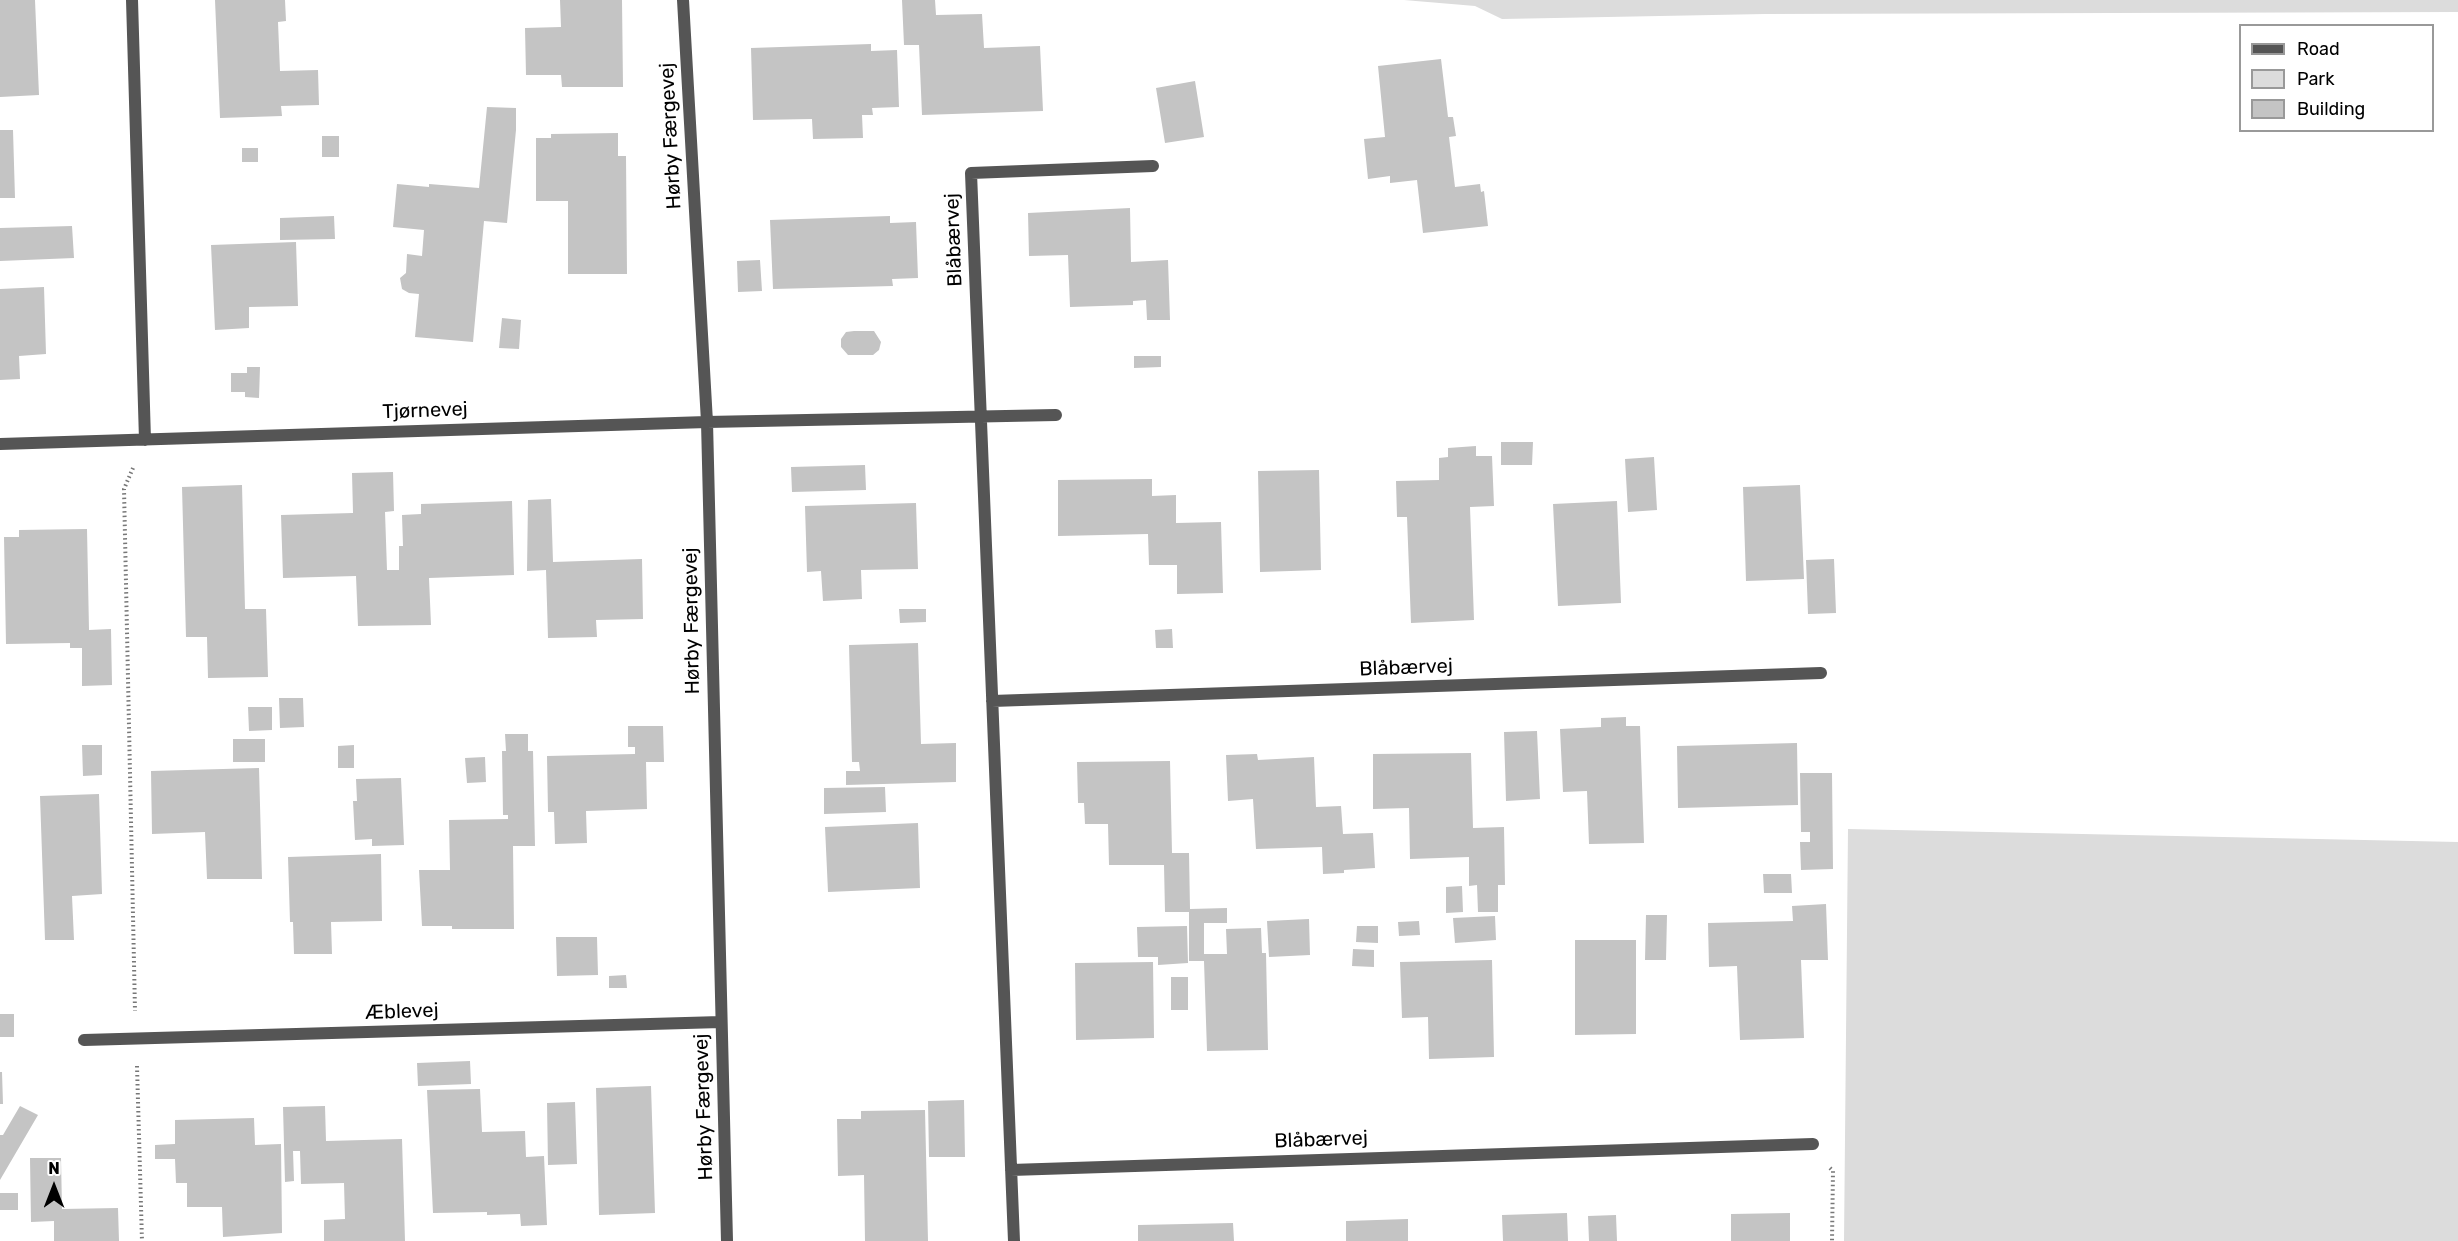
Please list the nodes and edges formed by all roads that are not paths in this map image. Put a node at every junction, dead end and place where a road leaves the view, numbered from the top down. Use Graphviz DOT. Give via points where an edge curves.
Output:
graph roads {
  1 [pos="132,0"];
  2 [pos="683,0"];
  3 [pos="1153,166"];
  4 [pos="981,415"];
  5 [pos="1056,415"];
  6 [pos="707,422"];
  7 [pos="145,440"];
  8 [pos="0,444"];
  9 [pos="1821,673"];
  10 [pos="992,701"];
  11 [pos="721,1022"];
  12 [pos="84,1040"];
  13 [pos="1813,1144"];
  14 [pos="1011,1170"];
  15 [pos="727,1241"];
  16 [pos="1014,1241"];
  1 -- 7 [label="street"];
  2 -- 6 [label="street, Hørby Færgevej"];
  3 -- 4 [label="street, Blåbærvej" via="971,173"];
  4 -- 5 [label="street"];
  4 -- 6 [label="street"];
  4 -- 10 [label="street, Blåbærvej"];
  6 -- 7 [label="street, Tjørnevej"];
  6 -- 11 [label="street, Hørby Færgevej"];
  7 -- 8 [label="street, Tjørnevej"];
  9 -- 10 [label="street, Blåbærvej"];
  10 -- 14 [label="street, Blåbærvej"];
  11 -- 12 [label="street, Æblevej"];
  11 -- 15 [label="street, Hørby Færgevej"];
  13 -- 14 [label="street, Blåbærvej"];
  14 -- 16 [label="street, Blåbærvej"];
}
